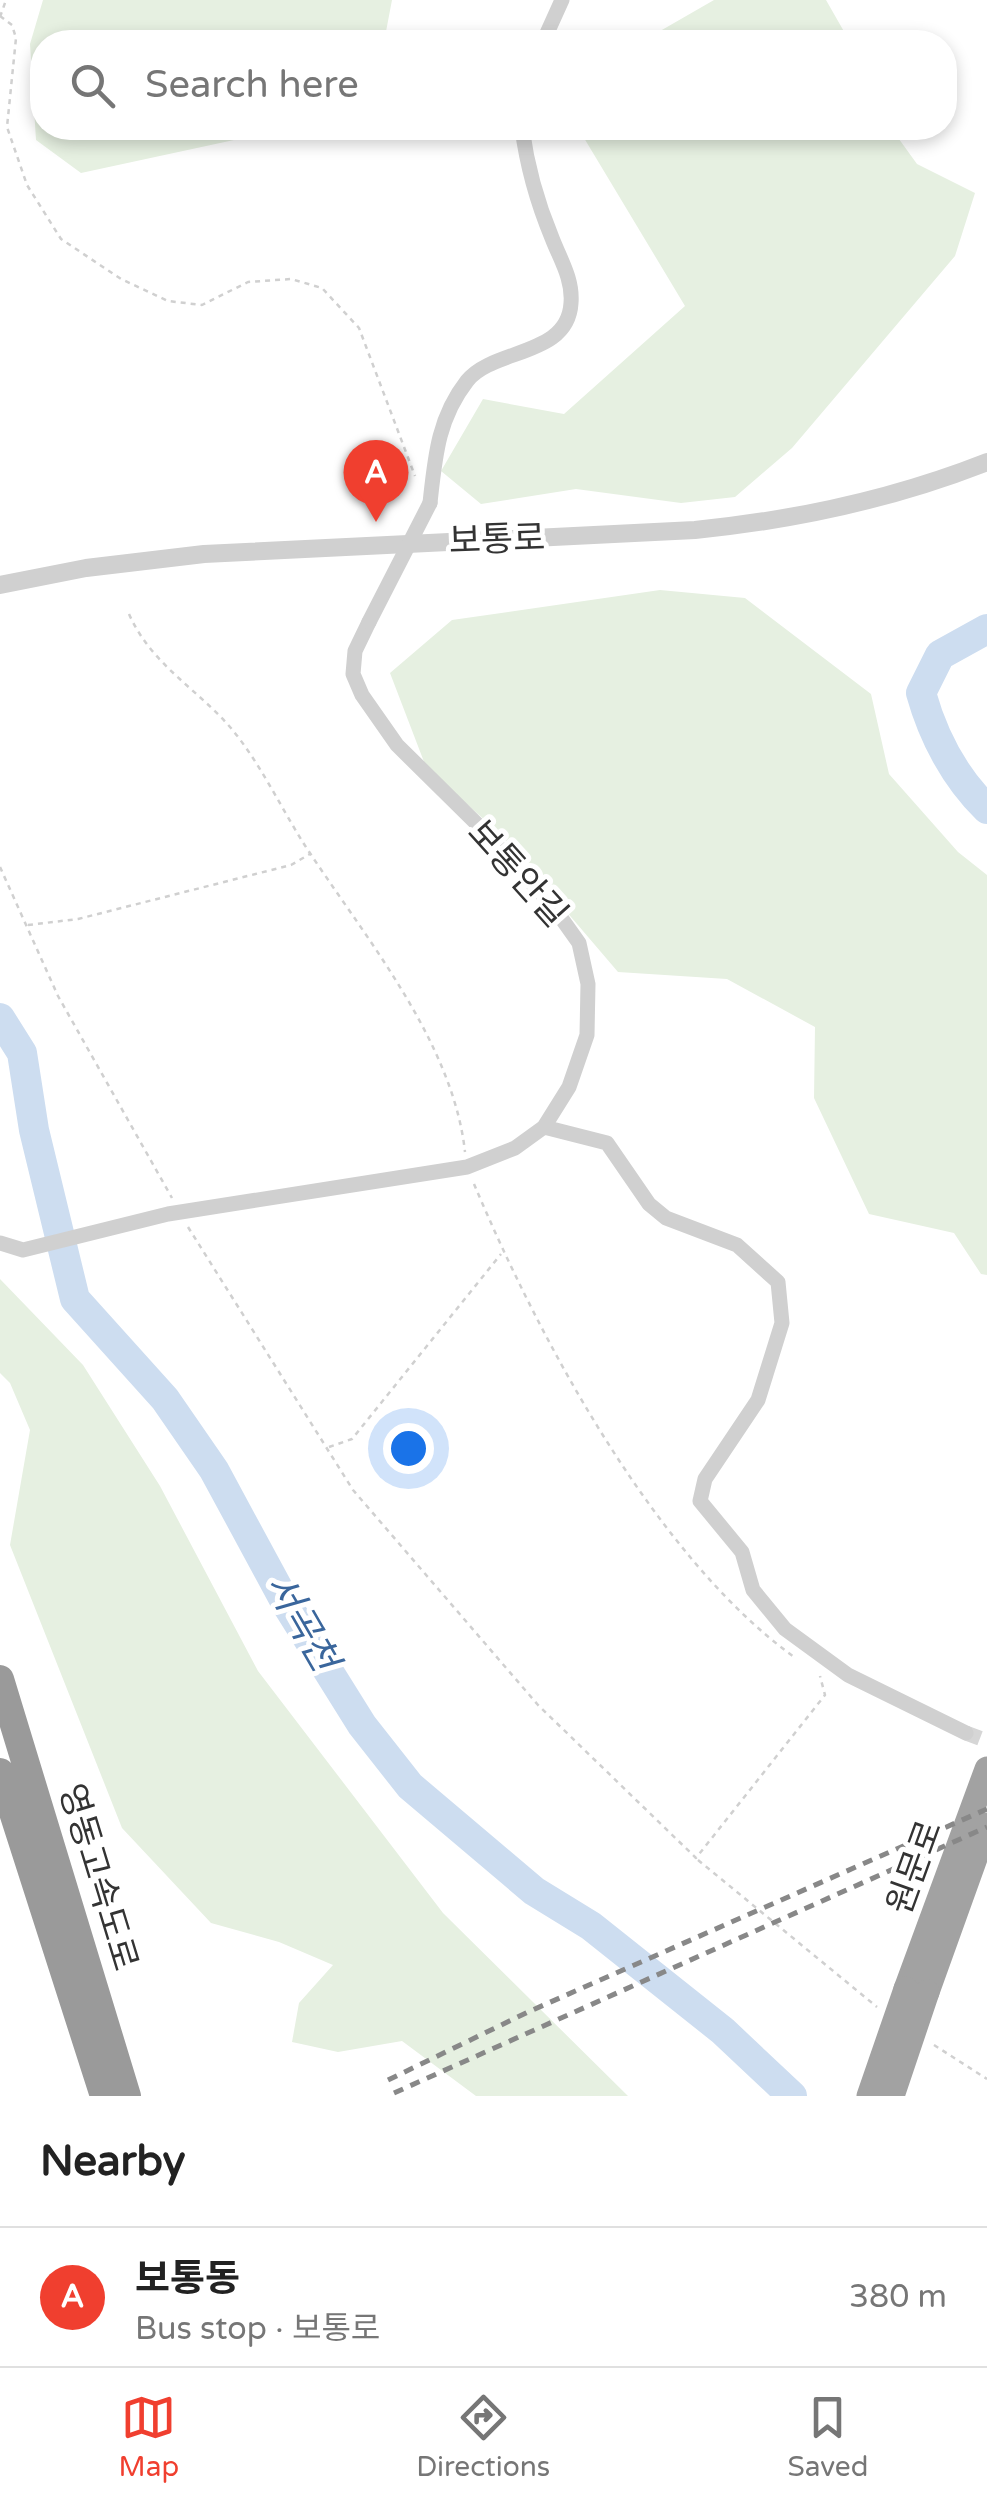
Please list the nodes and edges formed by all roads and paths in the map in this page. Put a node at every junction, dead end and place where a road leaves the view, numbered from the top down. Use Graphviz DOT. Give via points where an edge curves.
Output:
graph roads {
  1 [pos="6,0"];
  2 [pos="562,0"];
  3 [pos="0,16"];
  4 [pos="548,30"];
  5 [pos="524,140"];
  6 [pos="987,462"];
  7 [pos="431,496"];
  8 [pos="0,585"];
  9 [pos="129,614"];
  10 [pos="310,854"];
  11 [pos="0,867"];
  12 [pos="27,926"];
  13 [pos="544,1127"];
  14 [pos="467,1166"];
  15 [pos="174,1213"];
  16 [pos="0,1242"];
  17 [pos="503,1252"];
  18 [pos="327,1447"];
  19 [pos="795,1658"];
  20 [pos="820,1676"];
  21 [pos="0,1679"];
  22 [pos="966,1733"];
  23 [pos="987,1769"];
  24 [pos="0,1772"];
  25 [pos="987,1824"];
  26 [pos="696,1858"];
  27 [pos="916,1991"];
  28 [pos="100,2007"];
  29 [pos="884,2014"];
  30 [pos="928,2042"];
  31 [pos="987,2079"];
  32 [pos="104,2096"];
  33 [pos="127,2096"];
  34 [pos="145,2096"];
  35 [pos="870,2096"];
  36 [pos="892,2096"];
  1 -- 3 [label="path"];
  2 -- 4 [label="street"];
  3 -- 7 [label="path" via="16,38 7,127 34,199 61,239 168,300 202,305 248,282 291,279 322,288 360,328 412,474"];
  5 -- 7 [label="street" via="572,304 565,323 538,347 469,377 440,423"];
  6 -- 8 [label="street, 보통로" via="863,502 770,522 204,554"];
  7 -- 13 [label="street, 보통안길, bridge" via="355,652 353,674 397,745 552,905 579,943 588,984 587,1034 569,1086"];
  9 -- 10 [label="path" via="162,664 230,728"];
  10 -- 12 [label="path" via="291,865 78,920"];
  10 -- 14 [label="path" via="350,907 435,1054 461,1114"];
  11 -- 12 [label="path"];
  12 -- 15 [label="path"];
  13 -- 14 [label="street, 보통안길" via="515,1148"];
  13 -- 22 [label="street" via="607,1143 666,1218 737,1245 778,1282 782,1322 758,1400 706,1479 700,1501 742,1552 753,1590 785,1629 848,1675"];
  14 -- 15 [label="street, 보통안길"];
  14 -- 17 [label="path"];
  15 -- 16 [label="street, 보통안길" via="23,1250"];
  15 -- 18 [label="path"];
  17 -- 18 [label="path" via="352,1439"];
  17 -- 19 [label="path" via="661,1524"];
  18 -- 26 [label="path" via="353,1490 538,1704"];
  20 -- 26 [label="path" via="825,1696"];
  21 -- 28 [label="highway, 영동고속도로"];
  23 -- 27 [label="highway, 원문로"];
  24 -- 32 [label="highway, 영동고속도로"];
  25 -- 27 [label="highway, 원문로"];
  26 -- 29 [label="path"];
  27 -- 35 [label="highway, bridge"];
  27 -- 36 [label="highway, bridge"];
  28 -- 33 [label="highway, 영동고속도로"];
  28 -- 34 [label="highway"];
  30 -- 31 [label="path"];
}
